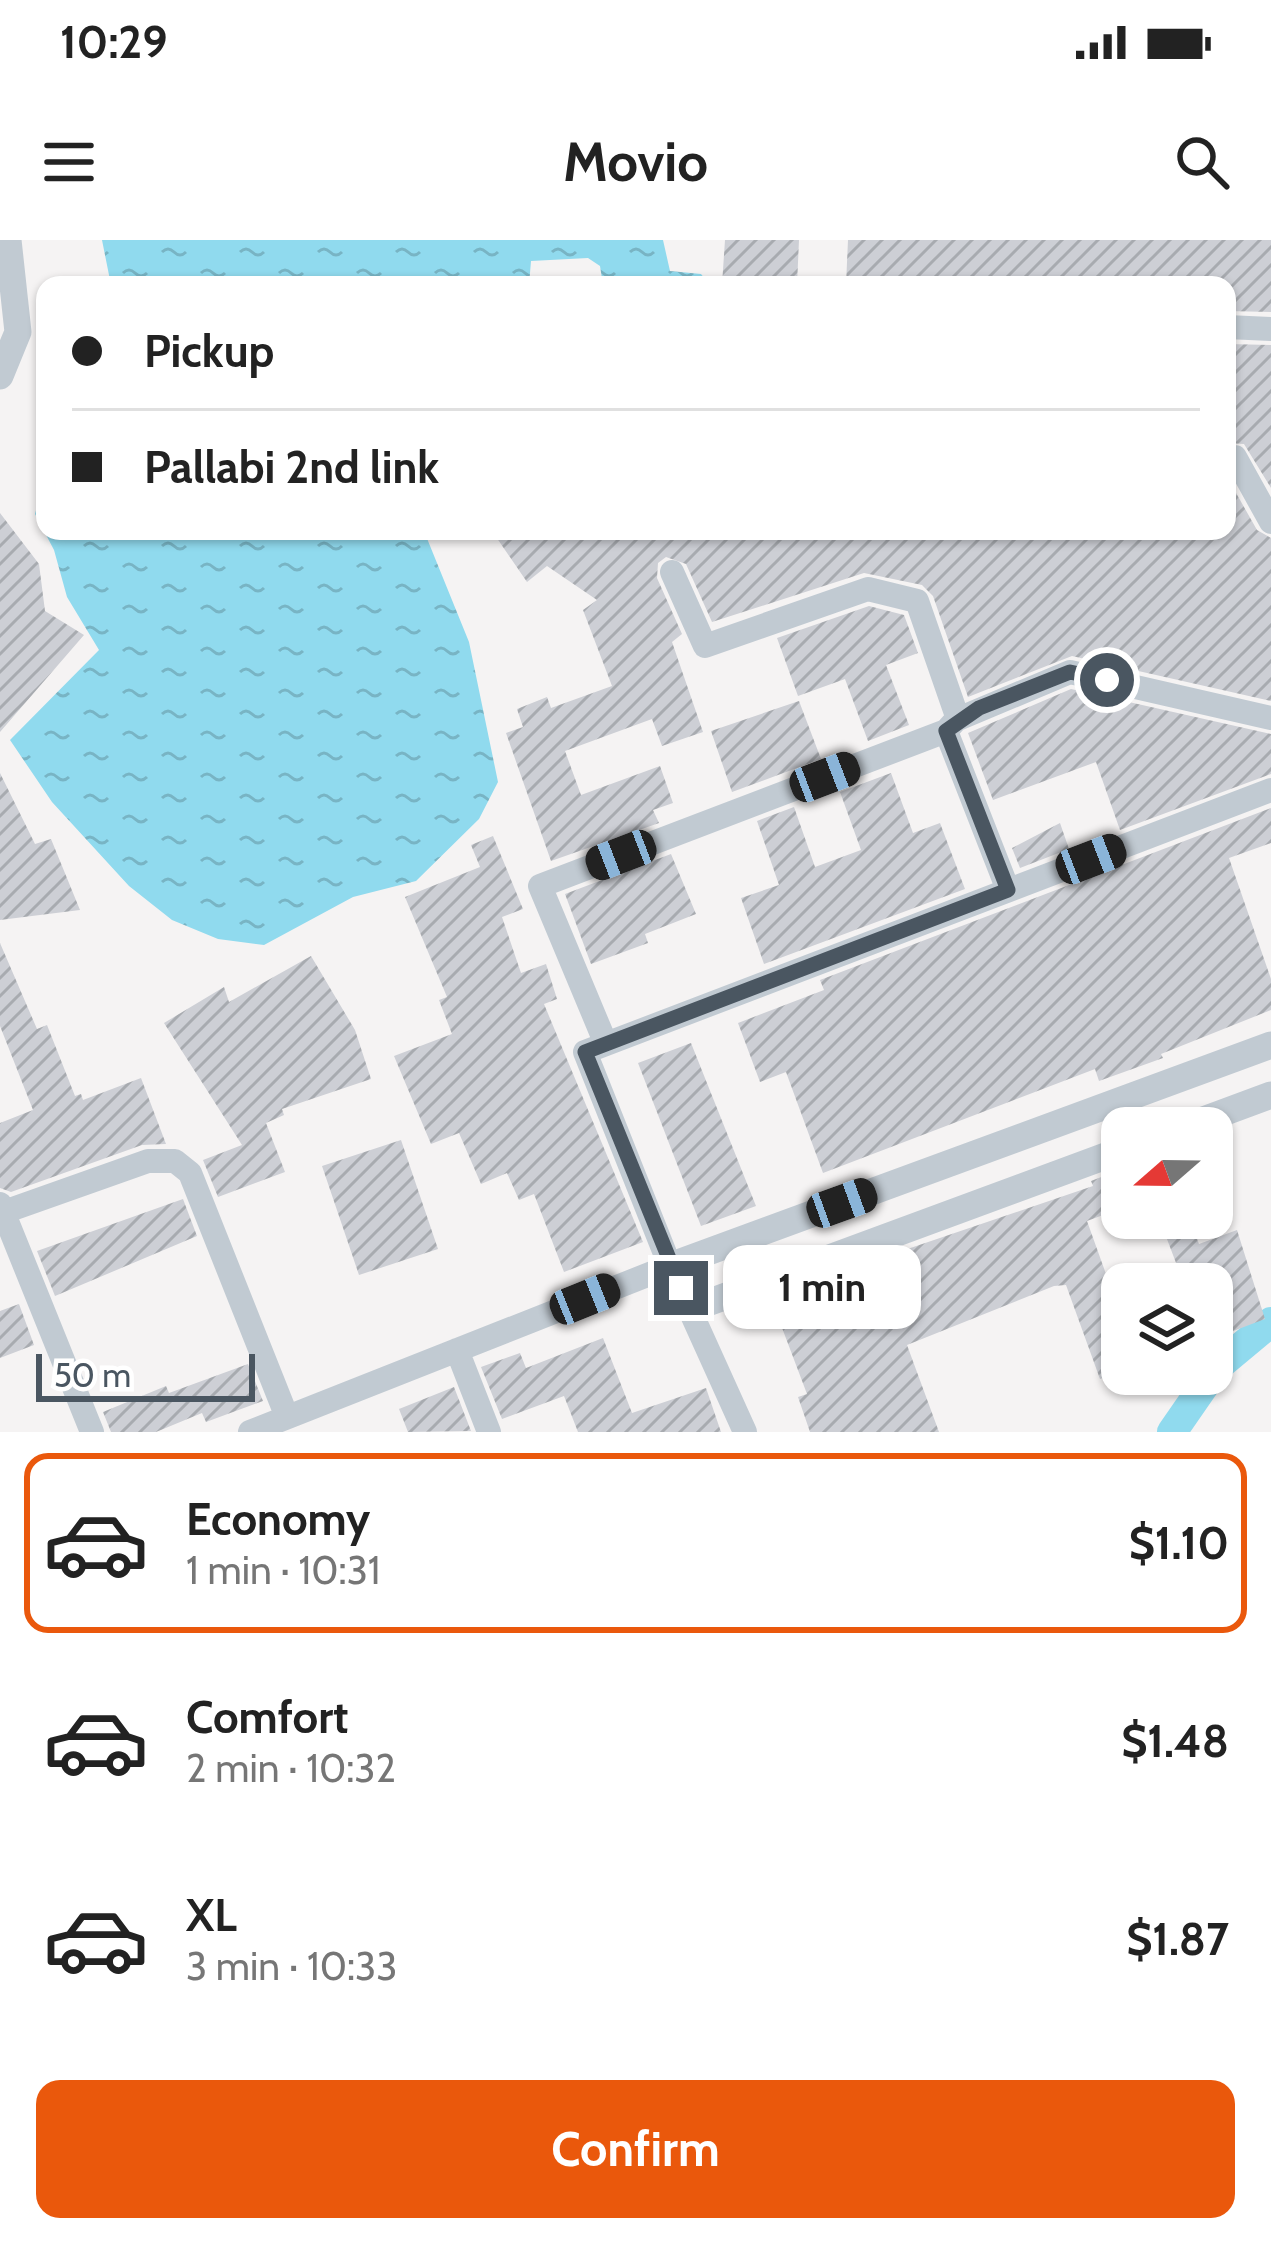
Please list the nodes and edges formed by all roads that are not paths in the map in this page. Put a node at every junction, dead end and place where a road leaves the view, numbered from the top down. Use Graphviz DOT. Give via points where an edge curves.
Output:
graph roads {
  1 [pos="8,240"];
  2 [pos="1236,327"];
  3 [pos="1271,329"];
  4 [pos="0,376"];
  5 [pos="1236,459"];
  6 [pos="1271,522"];
  7 [pos="672,572"];
  8 [pos="1271,718"];
  9 [pos="952,725"];
  10 [pos="1271,790"];
  11 [pos="1008,890"];
  12 [pos="606,1044"];
  13 [pos="1271,1045"];
  14 [pos="1271,1095"];
  15 [pos="1233,1109"];
  16 [pos="1101,1158"];
  17 [pos="2,1208"];
  18 [pos="670,1266"];
  19 [pos="691,1310"];
  20 [pos="457,1350"];
  21 [pos="271,1426"];
  22 [pos="92,1432"];
  23 [pos="489,1432"];
  24 [pos="745,1432"];
  1 -- 4 [label="street" via="18,332"];
  2 -- 3 [label="street"];
  5 -- 6 [label="street"];
  7 -- 9 [label="street" via="705,646 868,589 917,601"];
  8 -- 9 [label="street" via="1070,672"];
  9 -- 11 [label="street"];
  9 -- 12 [label="street" via="540,886"];
  10 -- 11 [label="street"];
  11 -- 12 [label="street"];
  12 -- 18 [label="street" via="585,1052"];
  13 -- 18 [label="street"];
  14 -- 15 [label="street"];
  16 -- 19 [label="street"];
  17 -- 21 [label="street" via="148,1161 175,1161 190,1173"];
  17 -- 22 [label="street"];
  18 -- 19 [label="street"];
  18 -- 20 [label="street"];
  19 -- 24 [label="street"];
  20 -- 21 [label="street"];
  20 -- 23 [label="street"];
}
